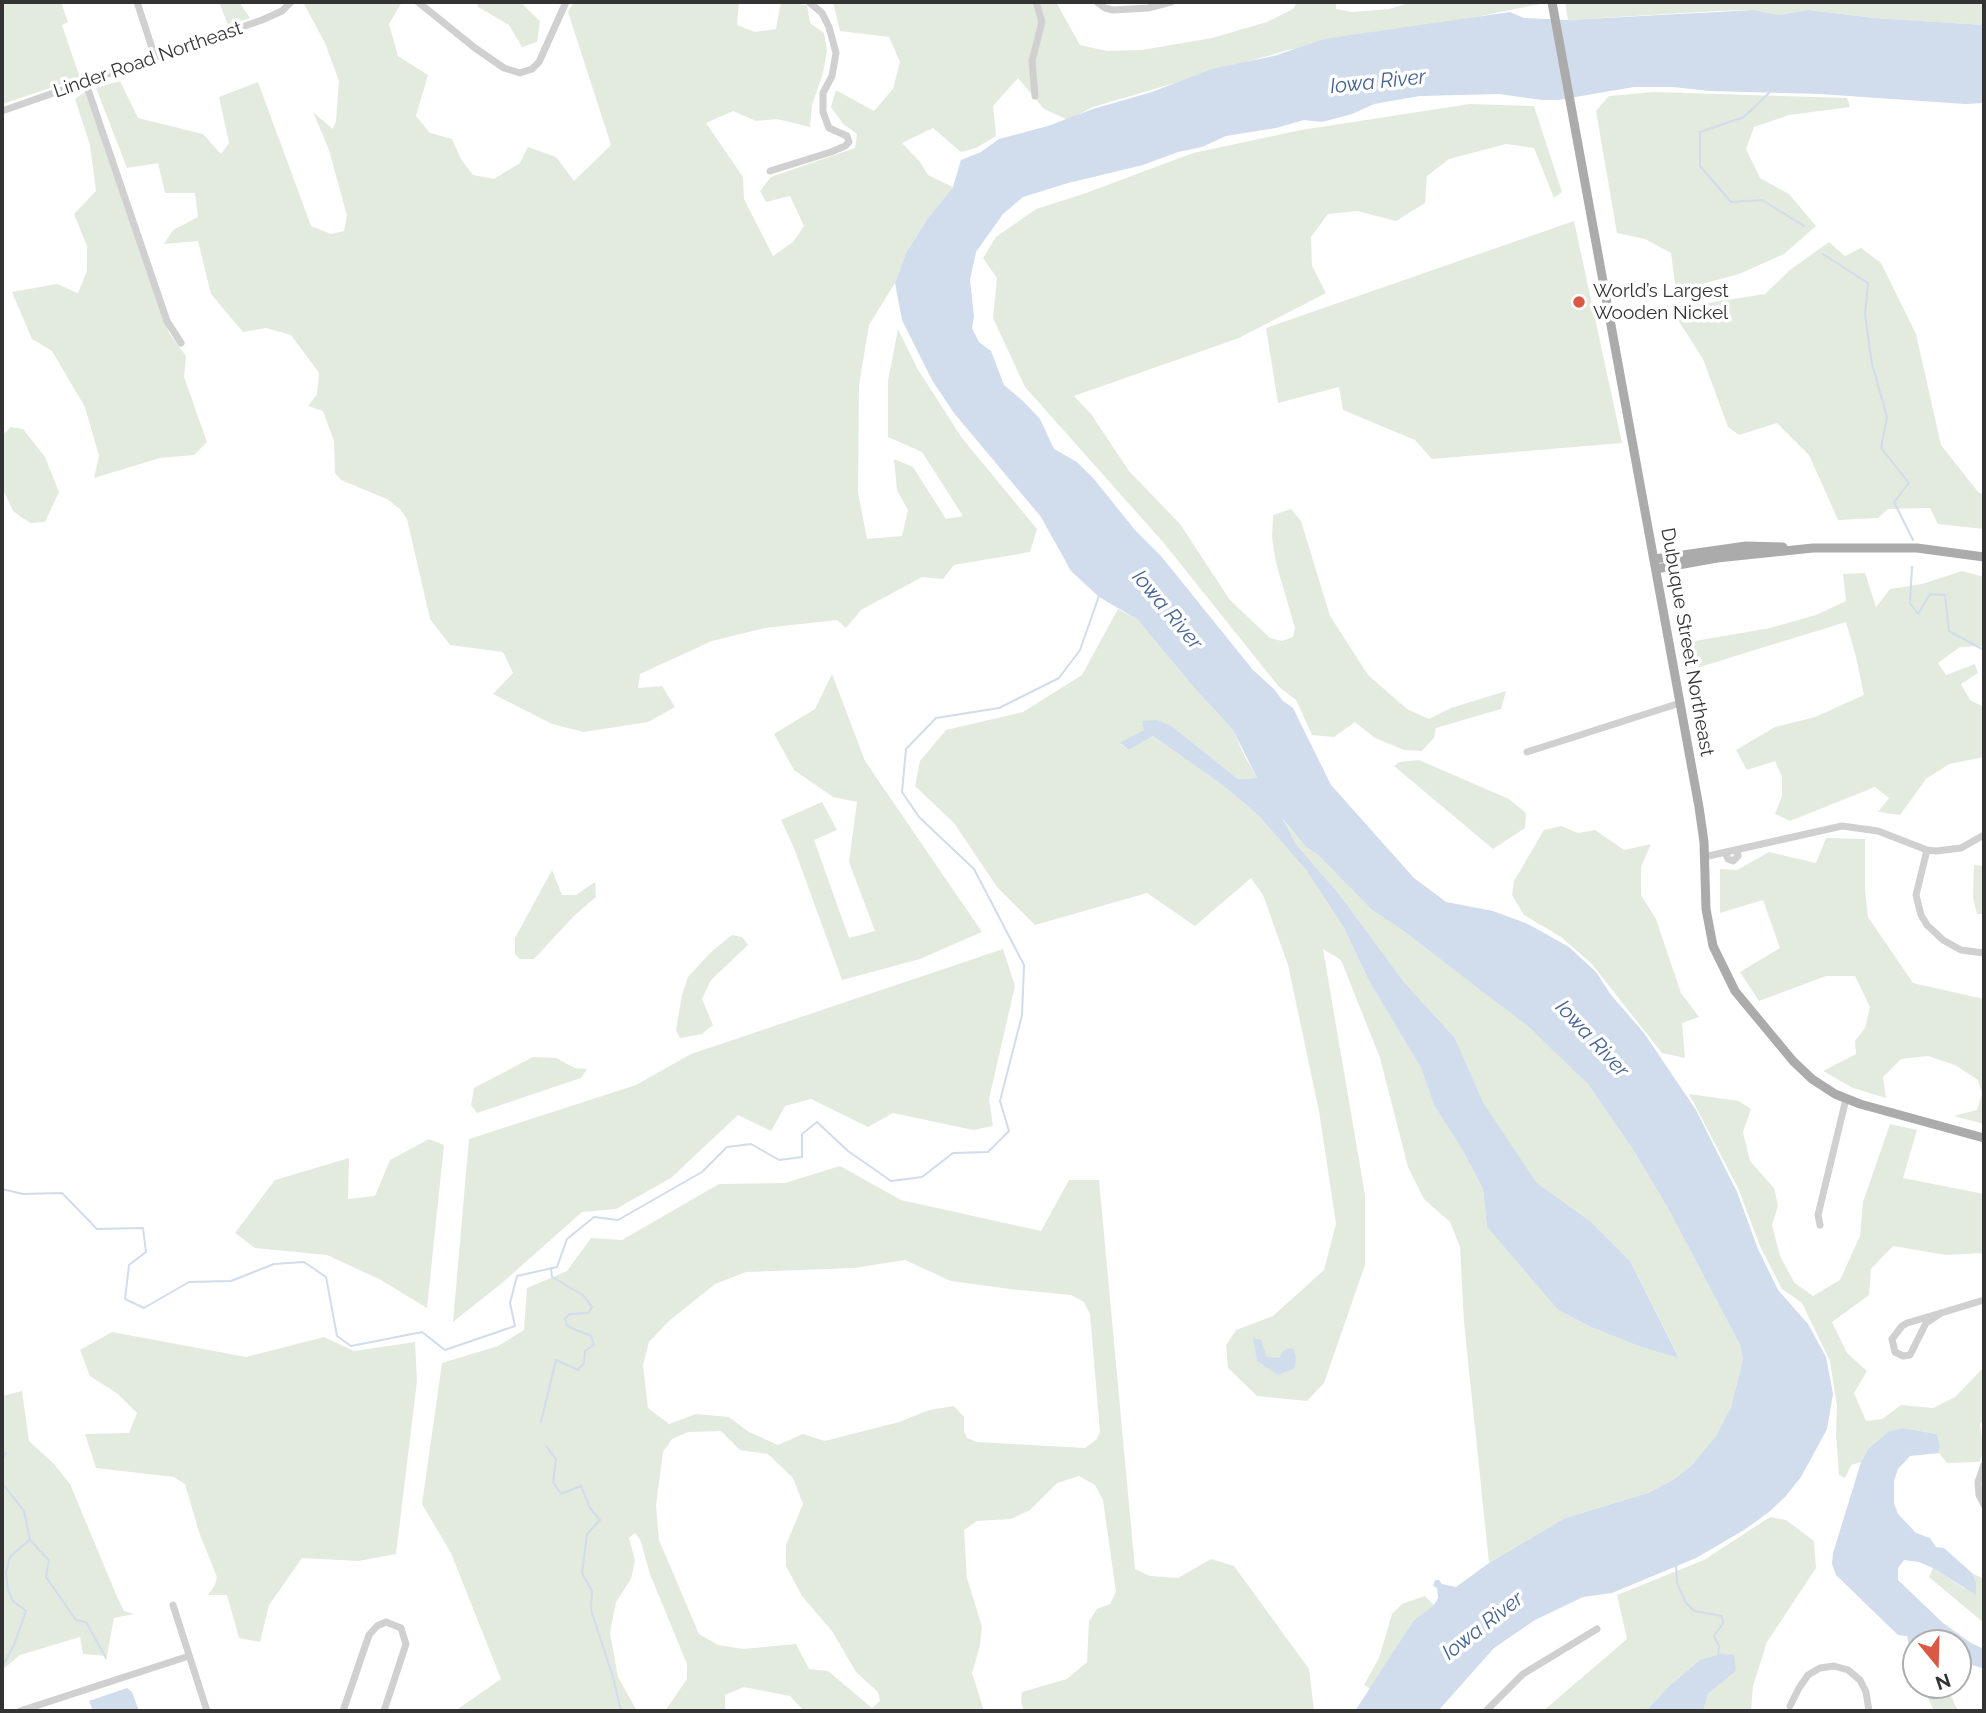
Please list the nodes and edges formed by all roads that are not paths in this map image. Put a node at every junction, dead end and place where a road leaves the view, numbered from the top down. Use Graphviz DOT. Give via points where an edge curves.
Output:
graph roads {
  1 [pos="137,2"];
  2 [pos="291,2"];
  3 [pos="418,2"];
  4 [pos="566,2"];
  5 [pos="809,2"];
  6 [pos="1036,2"];
  7 [pos="1097,2"];
  8 [pos="1171,2"];
  9 [pos="1552,2"];
  10 [pos="155,57"];
  11 [pos="85,81"];
  12 [pos="1035,96"];
  13 [pos="2,111"];
  14 [pos="770,171"];
  15 [pos="181,344"];
  16 [pos="1984,557"];
  17 [pos="1656,564"];
  18 [pos="1681,703"];
  19 [pos="1527,752"];
  20 [pos="1984,835"];
  21 [pos="1927,850"];
  22 [pos="1704,857"];
  23 [pos="1984,953"];
  24 [pos="1846,1099"];
  25 [pos="1984,1138"];
  26 [pos="1820,1225"];
  27 [pos="1984,1300"];
  28 [pos="1941,1313"];
  29 [pos="1984,1465"];
  30 [pos="1984,1505"];
  31 [pos="173,1605"];
  32 [pos="1597,1629"];
  33 [pos="189,1656"];
  34 [pos="1790,1706"];
  35 [pos="20,1711"];
  36 [pos="207,1711"];
  37 [pos="343,1711"];
  38 [pos="384,1711"];
  39 [pos="1486,1711"];
  40 [pos="1869,1711"];
  1 -- 10 [label="street"];
  2 -- 10 [label="street, Linder Road Northeast" via="262,20"];
  3 -- 4 [label="street" via="475,48 520,73 543,57"];
  5 -- 14 [label="street" via="822,13 836,53 823,93 823,112 829,128 847,136 849,142"];
  6 -- 12 [label="street" via="1042,22 1032,61"];
  7 -- 8 [label="street" via="1113,10"];
  9 -- 17 [label="main road, Dubuque Street Northeast"];
  10 -- 11 [label="street, Linder Road Northeast"];
  11 -- 13 [label="street, Linder Road Northeast"];
  11 -- 15 [label="street" via="167,321"];
  16 -- 17 [label="main road" via="1890,547 1812,548"];
  17 -- 18 [label="main road, Dubuque Street Northeast"];
  18 -- 19 [label="street"];
  18 -- 22 [label="main road, Dubuque Street Northeast"];
  20 -- 21 [label="street" via="1961,848"];
  21 -- 22 [label="street" via="1851,826"];
  21 -- 23 [label="street" via="1916,895 1921,915 1934,933 1952,946"];
  22 -- 24 [label="main road, Dubuque Street Northeast" via="1709,928 1729,981 1801,1068"];
  24 -- 25 [label="main road, Dubuque Street Northeast"];
  24 -- 26 [label="street" via="1818,1215"];
  27 -- 28 [label="street"];
  28 -- 28 [label="street" via="1898,1329 1892,1339 1895,1352 1910,1355 1926,1324"];
  29 -- 30 [label="street" via="1978,1489"];
  31 -- 33 [label="street"];
  32 -- 39 [label="street" via="1530,1669"];
  33 -- 35 [label="street"];
  33 -- 36 [label="street"];
  34 -- 40 [label="street" via="1808,1675 1834,1666 1860,1680"];
  37 -- 38 [label="street" via="369,1635 386,1622 401,1628 407,1640"];
}
